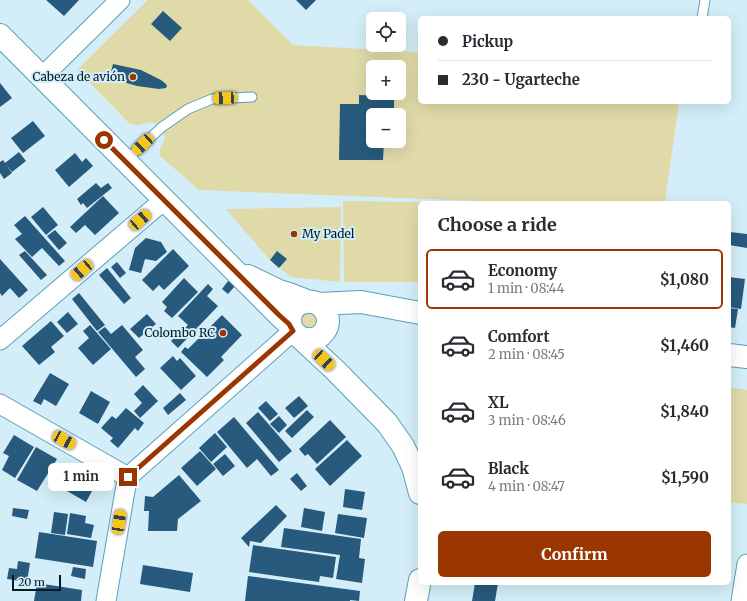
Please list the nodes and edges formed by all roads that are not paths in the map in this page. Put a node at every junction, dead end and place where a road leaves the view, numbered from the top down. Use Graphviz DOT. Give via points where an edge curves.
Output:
graph roads {
  1 [pos="120,0"];
  2 [pos="705,0"];
  3 [pos="702,16"];
  4 [pos="3,43"];
  5 [pos="42,77"];
  6 [pos="252,97"];
  7 [pos="125,160"];
  8 [pos="164,200"];
  9 [pos="232,268"];
  10 [pos="361,302"];
  11 [pos="313,303"];
  12 [pos="418,313"];
  13 [pos="327,327"];
  14 [pos="294,331"];
  15 [pos="0,340"];
  16 [pos="731,355"];
  17 [pos="747,357"];
  18 [pos="335,370"];
  19 [pos="0,404"];
  20 [pos="128,477"];
  21 [pos="418,486"];
  22 [pos="747,564"];
  23 [pos="419,585"];
  24 [pos="106,601"];
  25 [pos="416,601"];
  26 [pos="741,601"];
  1 -- 5 [label="street"];
  2 -- 3 [label="lane"];
  4 -- 5 [label="main road"];
  5 -- 7 [label="main road"];
  6 -- 7 [label="lane" via="212,99 188,108 162,126"];
  7 -- 8 [label="main road"];
  8 -- 9 [label="main road"];
  8 -- 15 [label="street"];
  9 -- 11 [label="main road" via="279,291"];
  9 -- 14 [label="main road"];
  10 -- 11 [label="main road"];
  10 -- 12 [label="main road"];
  10 -- 13 [label="main road" via="344,310"];
  11 -- 13 [label="main road" via="326,312"];
  11 -- 14 [label="main road" via="301,303 292,311 290,318"];
  13 -- 14 [label="main road" via="318,338 306,340"];
  13 -- 18 [label="main road" via="325,335"];
  14 -- 18 [label="main road"];
  14 -- 20 [label="street"];
  16 -- 17 [label="main road"];
  18 -- 21 [label="main road" via="387,423 413,467"];
  19 -- 20 [label="street"];
  20 -- 24 [label="street"];
  22 -- 26 [label="street"];
  23 -- 25 [label="main road"];
}
